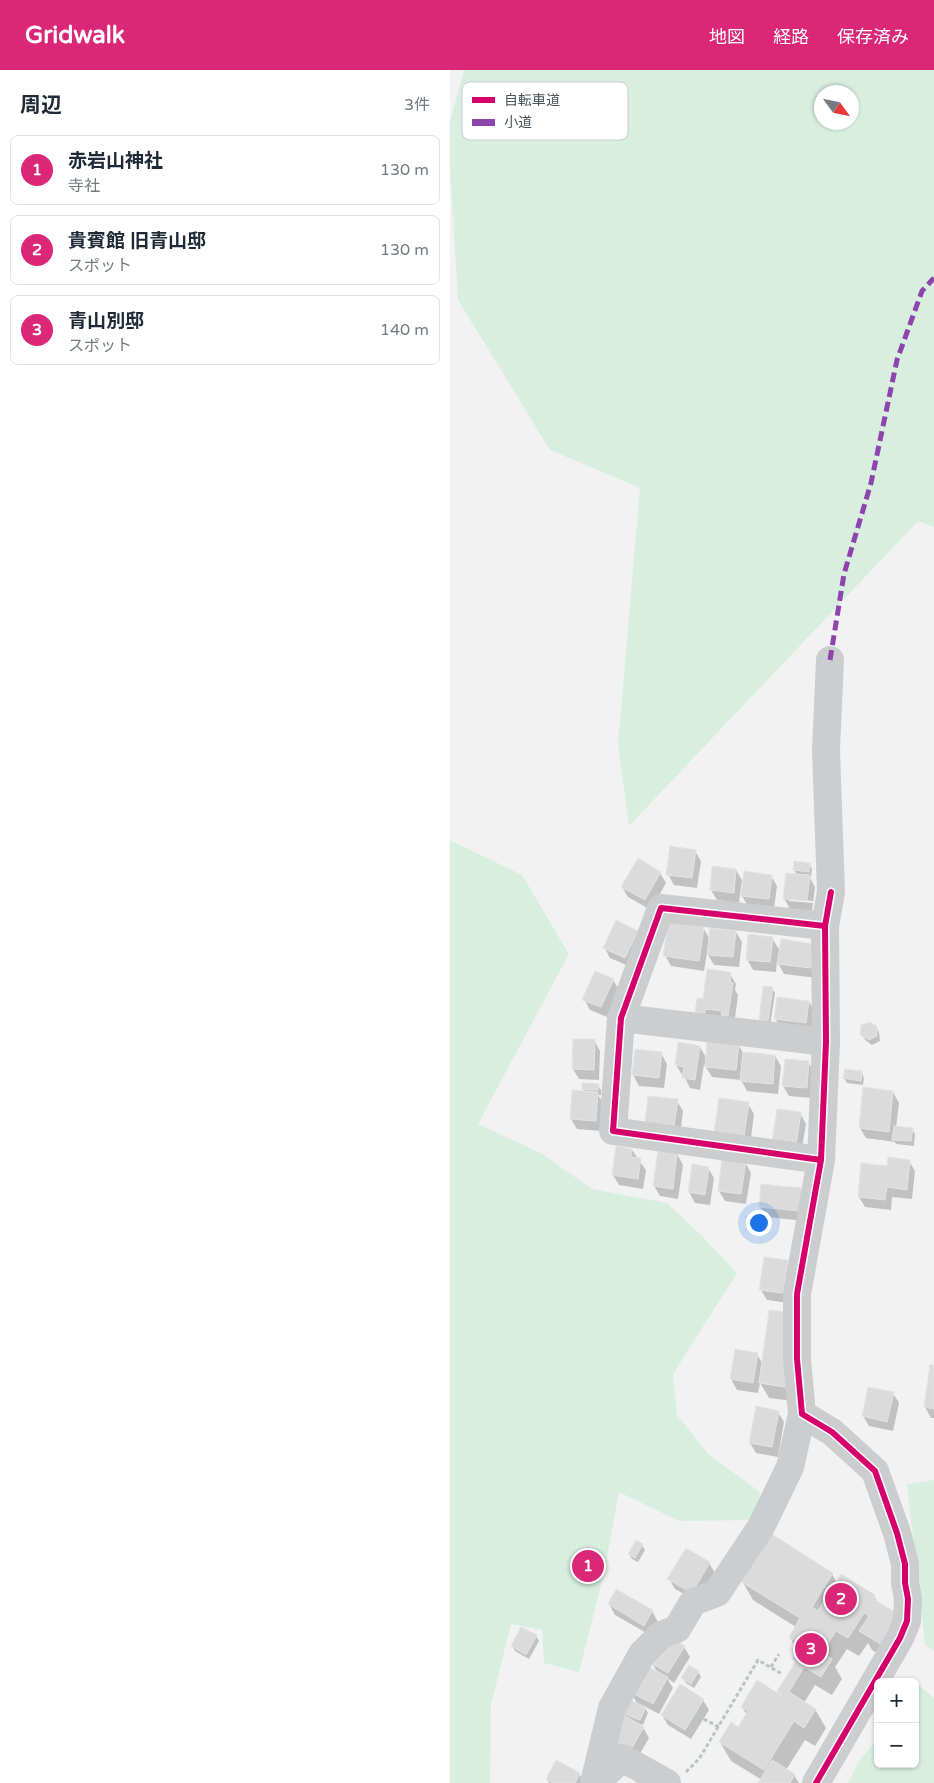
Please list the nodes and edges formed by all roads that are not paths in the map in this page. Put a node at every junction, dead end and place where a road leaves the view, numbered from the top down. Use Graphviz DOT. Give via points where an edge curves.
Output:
graph roads {
  1 [pos="830,660"];
  2 [pos="825,926"];
  3 [pos="621,1018"];
  4 [pos="826,1042"];
  5 [pos="821,1160"];
  6 [pos="802,1414"];
  7 [pos="674,1780"];
  8 [pos="595,1783"];
  9 [pos="816,1783"];
  1 -- 2 [label="street" via="826,750 831,892"];
  2 -- 3 [label="street" via="661,908"];
  2 -- 4 [label="street"];
  3 -- 4 [label="street"];
  3 -- 5 [label="street" via="613,1131"];
  4 -- 5 [label="street"];
  5 -- 6 [label="street" via="797,1294 797,1359"];
  6 -- 8 [label="street" via="790,1467 761,1527 717,1592 693,1602 677,1629 661,1635 642,1654 612,1708"];
  6 -- 9 [label="street" via="832,1432 875,1471 905,1564 908,1599 907,1622 900,1638"];
  7 -- 8 [label="street" via="622,1758"];
}
